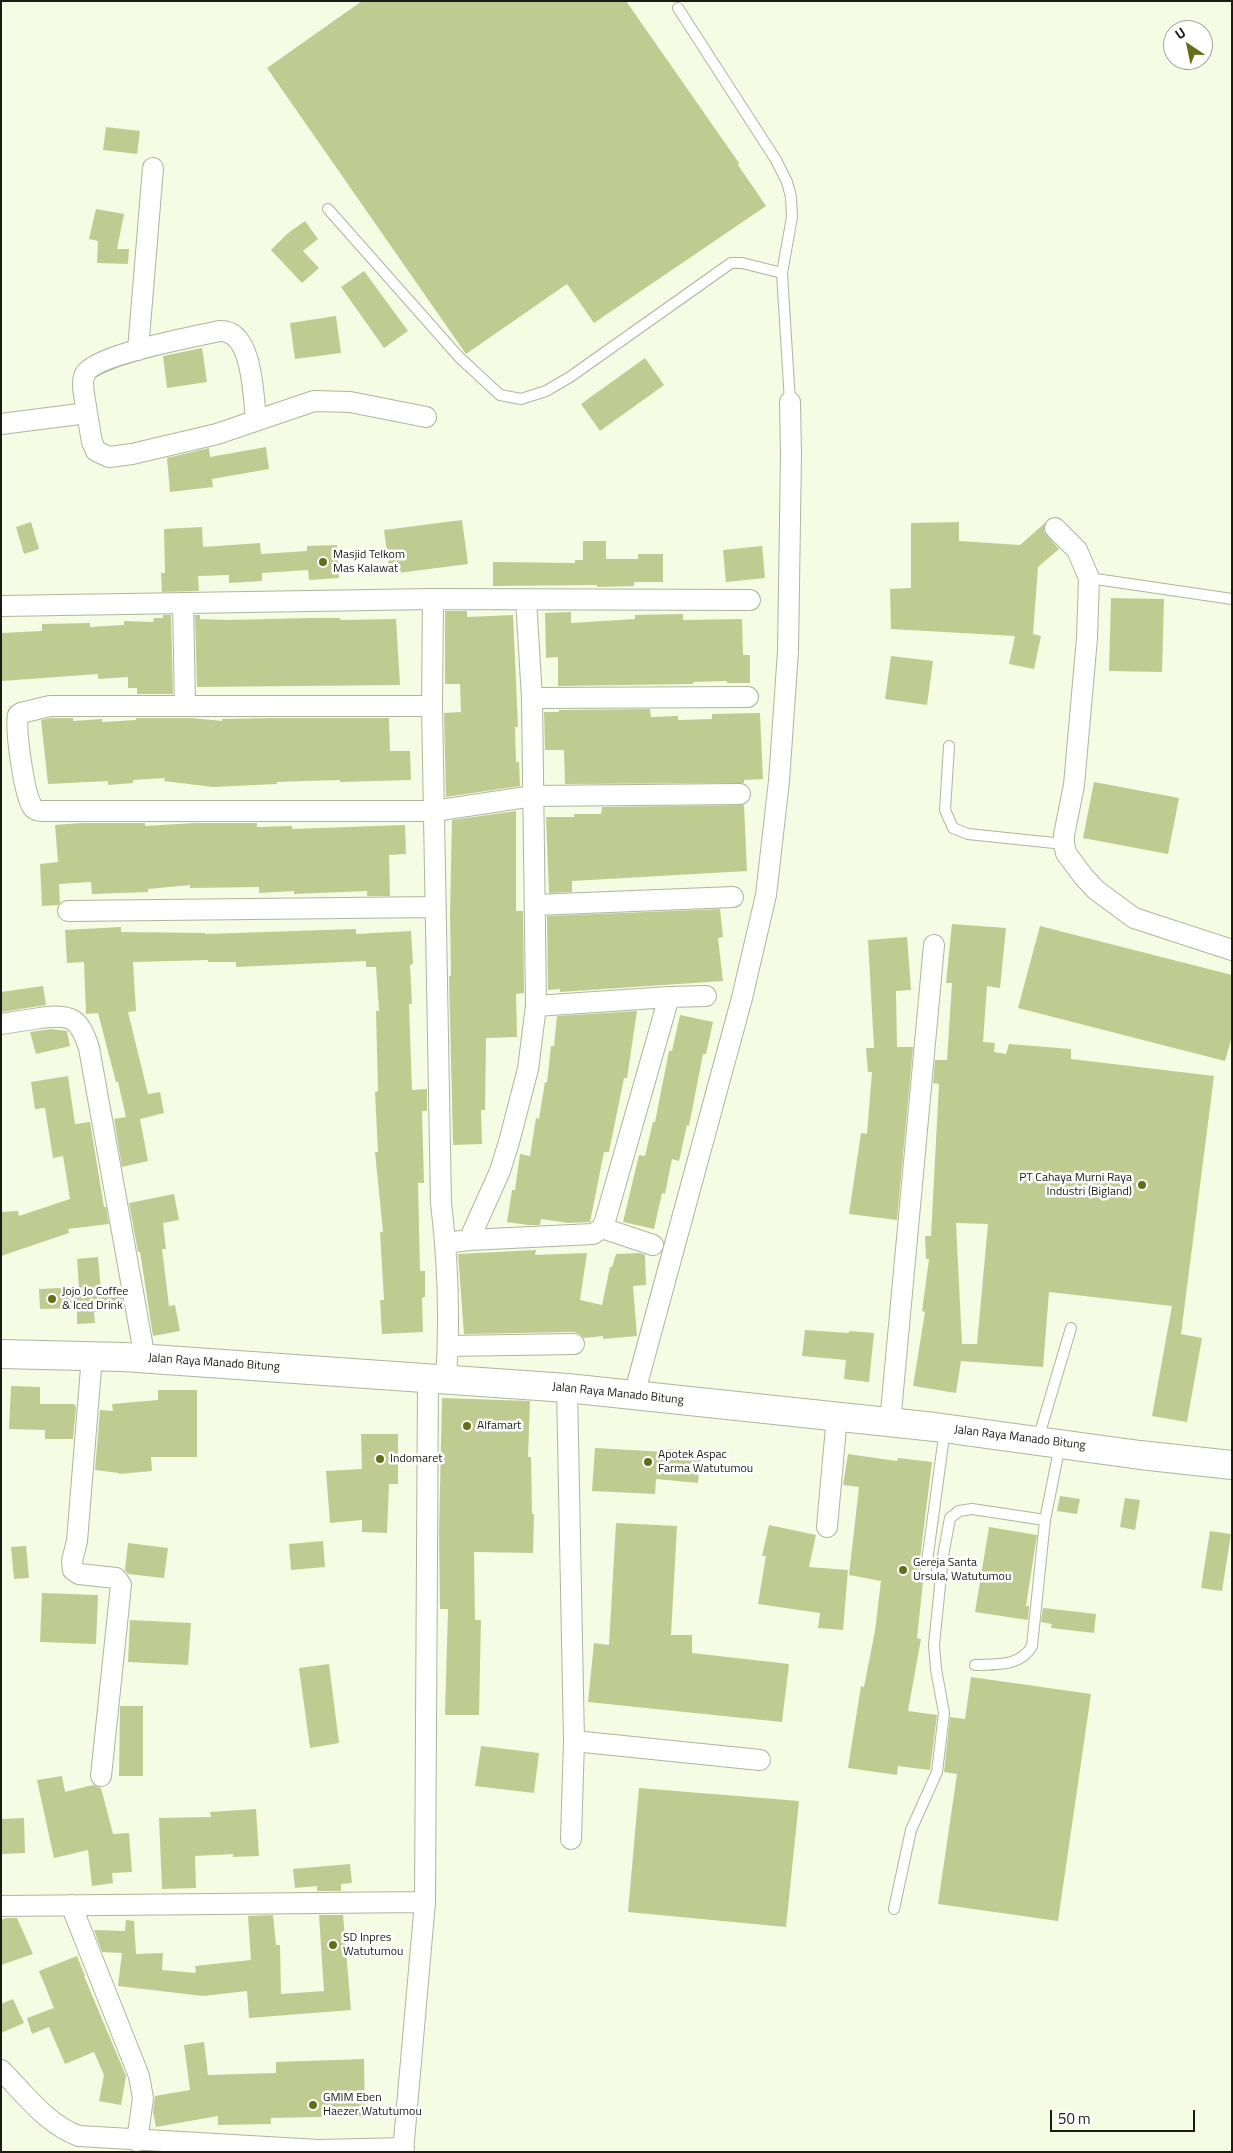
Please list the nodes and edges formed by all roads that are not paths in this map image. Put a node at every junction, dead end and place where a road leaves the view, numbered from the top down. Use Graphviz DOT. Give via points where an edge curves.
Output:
graph roads {
  1 [pos="678,8"];
  2 [pos="153,168"];
  3 [pos="328,209"];
  4 [pos="782,273"];
  5 [pos="138,350"];
  6 [pos="790,402"];
  7 [pos="87,413"];
  8 [pos="426,417"];
  9 [pos="256,419"];
  10 [pos="1,424"];
  11 [pos="1055,528"];
  12 [pos="1089,578"];
  13 [pos="433,599"];
  14 [pos="1232,599"];
  15 [pos="526,600"];
  16 [pos="750,600"];
  17 [pos="183,603"];
  18 [pos="1,606"];
  19 [pos="748,697"];
  20 [pos="532,698"];
  21 [pos="185,706"];
  22 [pos="432,706"];
  23 [pos="948,746"];
  24 [pos="740,794"];
  25 [pos="533,796"];
  26 [pos="434,810"];
  27 [pos="1064,844"];
  28 [pos="733,897"];
  29 [pos="535,905"];
  30 [pos="436,907"];
  31 [pos="68,911"];
  32 [pos="934,945"];
  33 [pos="1232,950"];
  34 [pos="706,996"];
  35 [pos="669,997"];
  36 [pos="536,1006"];
  37 [pos="1,1024"];
  38 [pos="602,1228"];
  39 [pos="469,1240"];
  40 [pos="446,1244"];
  41 [pos="654,1245"];
  42 [pos="1071,1328"];
  43 [pos="574,1344"];
  44 [pos="448,1346"];
  45 [pos="1,1354"];
  46 [pos="92,1356"];
  47 [pos="145,1359"];
  48 [pos="437,1379"];
  49 [pos="567,1388"];
  50 [pos="634,1395"];
  51 [pos="837,1416"];
  52 [pos="890,1423"];
  53 [pos="945,1428"];
  54 [pos="1049,1441"];
  55 [pos="1232,1465"];
  56 [pos="1045,1520"];
  57 [pos="827,1527"];
  58 [pos="925,1576"];
  59 [pos="975,1665"];
  60 [pos="574,1742"];
  61 [pos="760,1760"];
  62 [pos="101,1776"];
  63 [pos="571,1839"];
  64 [pos="426,1902"];
  65 [pos="70,1905"];
  66 [pos="1,1906"];
  67 [pos="894,1909"];
  68 [pos="1,2070"];
  69 [pos="137,2140"];
  70 [pos="404,2150"];
  1 -- 4 [label="lane" via="787,182 792,217"];
  2 -- 5 [label="street"];
  3 -- 4 [label="lane" via="459,357 500,395 521,399 546,391 570,377 731,263"];
  4 -- 6 [label="lane"];
  5 -- 7 [label="street" via="95,365 86,373 83,385"];
  5 -- 9 [label="street" via="228,331 242,343 247,355"];
  6 -- 50 [label="street" via="785,710 766,895 742,998"];
  7 -- 9 [label="street" via="96,451 109,457 217,434"];
  7 -- 10 [label="street"];
  8 -- 9 [label="street" via="350,402 314,400"];
  11 -- 12 [label="street" via="1077,550"];
  12 -- 14 [label="lane"];
  12 -- 27 [label="street" via="1074,786"];
  13 -- 15 [label="street"];
  13 -- 17 [label="street"];
  13 -- 22 [label="street"];
  15 -- 16 [label="street"];
  15 -- 20 [label="street"];
  17 -- 18 [label="street"];
  17 -- 21 [label="street"];
  19 -- 20 [label="street"];
  20 -- 25 [label="street"];
  21 -- 22 [label="street"];
  21 -- 26 [label="street" via="50,706 21,713 18,715 18,727 23,775 32,805 37,810 57,812"];
  22 -- 26 [label="street"];
  23 -- 27 [label="lane" via="945,810 953,828 968,834"];
  24 -- 25 [label="street"];
  25 -- 26 [label="street"];
  25 -- 29 [label="street"];
  26 -- 30 [label="street"];
  27 -- 33 [label="street" via="1066,853 1096,890 1134,918"];
  28 -- 29 [label="street"];
  29 -- 36 [label="street"];
  30 -- 31 [label="street"];
  30 -- 40 [label="street" via="441,1203"];
  32 -- 52 [label="street"];
  34 -- 35 [label="street"];
  35 -- 36 [label="street"];
  35 -- 38 [label="street"];
  36 -- 39 [label="street" via="528,1069 509,1142 500,1171"];
  37 -- 47 [label="street" via="64,1016 79,1025 85,1035"];
  38 -- 39 [label="street" via="593,1234"];
  38 -- 41 [label="street"];
  39 -- 40 [label="street"];
  40 -- 44 [label="street"];
  42 -- 54 [label="lane"];
  43 -- 44 [label="street"];
  44 -- 48 [label="street"];
  45 -- 46 [label="highway, Jalan Raya Manado Bitung"];
  46 -- 47 [label="highway, Jalan Raya Manado Bitung"];
  46 -- 62 [label="street" via="77,1540 72,1561 73,1570 80,1574 116,1578 121,1585"];
  47 -- 48 [label="highway, Jalan Raya Manado Bitung"];
  48 -- 49 [label="highway, Jalan Raya Manado Bitung"];
  48 -- 64 [label="street"];
  49 -- 50 [label="highway, Jalan Raya Manado Bitung"];
  49 -- 60 [label="street"];
  50 -- 51 [label="highway, Jalan Raya Manado Bitung"];
  51 -- 52 [label="highway, Jalan Raya Manado Bitung"];
  51 -- 57 [label="street"];
  52 -- 53 [label="highway, Jalan Raya Manado Bitung"];
  53 -- 54 [label="highway, Jalan Raya Manado Bitung"];
  53 -- 58 [label="lane"];
  54 -- 55 [label="highway, Jalan Raya Manado Bitung"];
  54 -- 56 [label="lane"];
  56 -- 59 [label="lane" via="1032,1646 1026,1655 1010,1664"];
  56 -- 67 [label="lane" via="972,1509 959,1511 950,1518 934,1645 944,1713 937,1772 911,1830"];
  60 -- 61 [label="street"];
  60 -- 63 [label="street"];
  64 -- 65 [label="street"];
  64 -- 70 [label="street"];
  65 -- 66 [label="street"];
  65 -- 69 [label="street" via="139,2076 143,2098"];
  68 -- 69 [label="street" via="49,2118 70,2133"];
  69 -- 70 [label="street" via="318,2150"];
}
